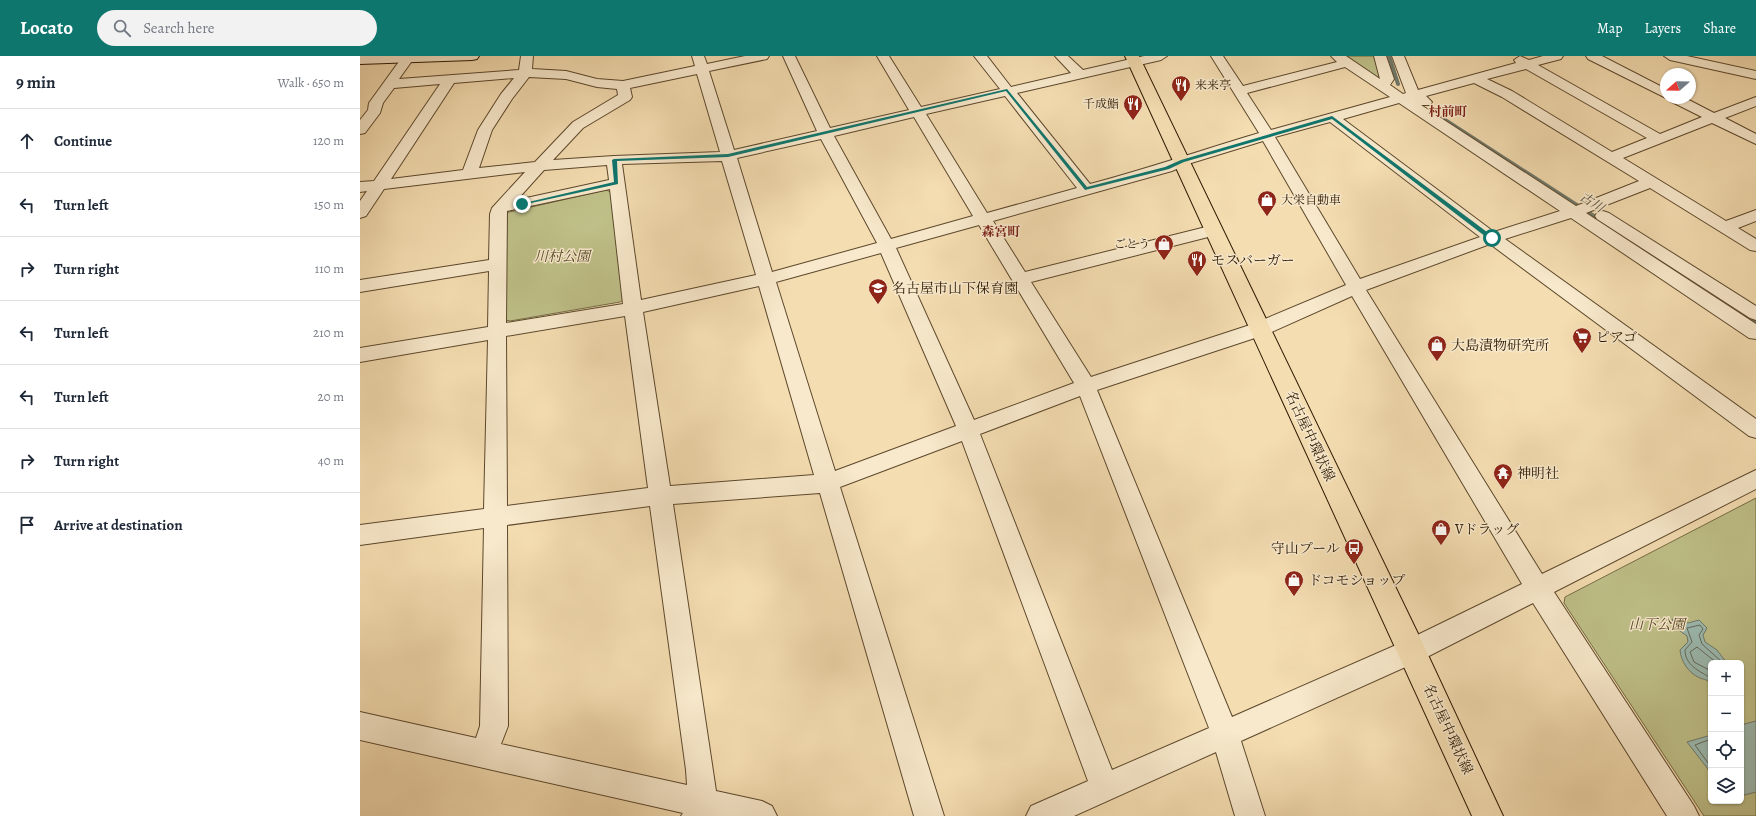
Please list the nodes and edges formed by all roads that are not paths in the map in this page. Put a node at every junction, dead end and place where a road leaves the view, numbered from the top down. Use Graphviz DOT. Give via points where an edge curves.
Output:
graph roads {
  1 [pos="472,56"];
  2 [pos="527,56"];
  3 [pos="763,56"];
  4 [pos="789,56"];
  5 [pos="883,56"];
  6 [pos="980,56"];
  7 [pos="1061,56"];
  8 [pos="1161,56"];
  9 [pos="1217,56"];
  10 [pos="1380,56"];
  11 [pos="1398,56"];
  12 [pos="1513,56"];
  13 [pos="1557,56"];
  14 [pos="1592,56"];
  15 [pos="1670,56"];
  16 [pos="409,58"];
  17 [pos="1134,59"];
  18 [pos="1707,59"];
  19 [pos="360,60"];
  20 [pos="1342,60"];
  21 [pos="700,62"];
  22 [pos="1527,64"];
  23 [pos="525,73"];
  24 [pos="1080,74"];
  25 [pos="1756,75"];
  26 [pos="1475,78"];
  27 [pos="450,79"];
  28 [pos="390,84"];
  29 [pos="623,84"];
  30 [pos="1383,86"];
  31 [pos="1007,90"];
  32 [pos="1239,91"];
  33 [pos="1660,91"];
  34 [pos="1407,97"];
  35 [pos="1756,101"];
  36 [pos="376,103"];
  37 [pos="1687,104"];
  38 [pos="360,105"];
  39 [pos="918,112"];
  40 [pos="1332,117"];
  41 [pos="1713,117"];
  42 [pos="360,130"];
  43 [pos="825,133"];
  44 [pos="1268,135"];
  45 [pos="1659,139"];
  46 [pos="1756,140"];
  47 [pos="728,156"];
  48 [pos="1610,158"];
  49 [pos="614,160"];
  50 [pos="1182,161"];
  51 [pos="538,166"];
  52 [pos="470,173"];
  53 [pos="1650,182"];
  54 [pos="616,183"];
  55 [pos="379,186"];
  56 [pos="360,187"];
  57 [pos="1086,189"];
  58 [pos="500,208"];
  59 [pos="1581,210"];
  60 [pos="360,213"];
  61 [pos="1756,215"];
  62 [pos="984,220"];
  63 [pos="1725,227"];
  64 [pos="1214,230"];
  65 [pos="1492,238"];
  66 [pos="887,246"];
  67 [pos="1756,246"];
  68 [pos="497,264"];
  69 [pos="766,279"];
  70 [pos="1020,279"];
  71 [pos="360,286"];
  72 [pos="1356,287"];
  73 [pos="634,308"];
  74 [pos="1756,314"];
  75 [pos="1260,329"];
  76 [pos="498,332"];
  77 [pos="1756,333"];
  78 [pos="360,355"];
  79 [pos="1086,386"];
  80 [pos="968,430"];
  81 [pos="1756,430"];
  82 [pos="1756,479"];
  83 [pos="827,483"];
  84 [pos="660,496"];
  85 [pos="496,517"];
  86 [pos="360,535"];
  87 [pos="1537,588"];
  88 [pos="1412,650"];
  89 [pos="360,726"];
  90 [pos="1225,734"];
  91 [pos="484,754"];
  92 [pos="1105,788"];
  93 [pos="700,809"];
  94 [pos="762,816"];
  95 [pos="929,816"];
  96 [pos="1041,816"];
  97 [pos="1250,816"];
  98 [pos="1488,816"];
  99 [pos="1684,816"];
  1 -- 16 [label="main road"];
  2 -- 23 [label="street"];
  3 -- 21 [label="street"];
  4 -- 43 [label="street"];
  5 -- 39 [label="street"];
  6 -- 31 [label="street"];
  7 -- 24 [label="street"];
  8 -- 17 [label="street"];
  9 -- 32 [label="street"];
  10 -- 30 [label="street" via="1387,79"];
  11 -- 34 [label="street"];
  12 -- 22 [label="street"];
  13 -- 22 [label="street"];
  14 -- 33 [label="street"];
  15 -- 18 [label="street"];
  16 -- 19 [label="main road"];
  16 -- 28 [label="street"];
  17 -- 24 [label="street"];
  17 -- 50 [label="main road, 名古屋中環状線"];
  18 -- 25 [label="street"];
  20 -- 30 [label="street"];
  20 -- 32 [label="street"];
  21 -- 29 [label="street"];
  21 -- 47 [label="street"];
  22 -- 26 [label="street"];
  22 -- 45 [label="street"];
  23 -- 27 [label="street"];
  23 -- 29 [label="street" via="566,75 597,84"];
  23 -- 52 [label="street" via="485,130"];
  24 -- 31 [label="street"];
  26 -- 34 [label="street"];
  26 -- 48 [label="street" via="1507,94"];
  27 -- 28 [label="street"];
  27 -- 55 [label="street"];
  28 -- 36 [label="street"];
  29 -- 51 [label="street" via="625,98 578,125"];
  30 -- 34 [label="street"];
  31 -- 39 [label="street"];
  31 -- 57 [label="street"];
  32 -- 44 [label="street"];
  34 -- 40 [label="street"];
  34 -- 59 [label="street"];
  35 -- 41 [label="street"];
  36 -- 38 [label="street"];
  36 -- 42 [label="street" via="375,110"];
  37 -- 41 [label="street"];
  39 -- 43 [label="street"];
  39 -- 62 [label="street"];
  40 -- 44 [label="street"];
  40 -- 65 [label="street"];
  41 -- 45 [label="street"];
  41 -- 46 [label="street"];
  43 -- 47 [label="street"];
  43 -- 66 [label="street"];
  44 -- 50 [label="street"];
  44 -- 72 [label="street"];
  45 -- 48 [label="street"];
  47 -- 49 [label="street"];
  47 -- 69 [label="street"];
  48 -- 53 [label="street"];
  49 -- 51 [label="street"];
  49 -- 54 [label="street"];
  50 -- 57 [label="street" via="1167,168"];
  50 -- 64 [label="main road, 名古屋中環状線"];
  51 -- 52 [label="street"];
  51 -- 58 [label="street"];
  52 -- 55 [label="street"];
  53 -- 59 [label="street"];
  53 -- 63 [label="street"];
  54 -- 58 [label="street"];
  54 -- 73 [label="street"];
  55 -- 56 [label="street"];
  55 -- 60 [label="street"];
  57 -- 62 [label="street"];
  58 -- 68 [label="street"];
  59 -- 65 [label="street"];
  59 -- 74 [label="street"];
  59 -- 77 [label="street"];
  61 -- 63 [label="street"];
  62 -- 66 [label="street"];
  62 -- 70 [label="street"];
  63 -- 67 [label="street"];
  64 -- 70 [label="street"];
  64 -- 75 [label="main road, 名古屋中環状線"];
  65 -- 72 [label="street"];
  65 -- 81 [label="street"];
  66 -- 69 [label="street"];
  66 -- 80 [label="street"];
  68 -- 71 [label="street"];
  68 -- 76 [label="street"];
  69 -- 73 [label="street"];
  69 -- 83 [label="street"];
  70 -- 79 [label="street"];
  72 -- 75 [label="street"];
  72 -- 87 [label="street"];
  73 -- 76 [label="street"];
  73 -- 84 [label="street"];
  75 -- 79 [label="street"];
  75 -- 88 [label="main road, 名古屋中環状線"];
  76 -- 78 [label="street"];
  76 -- 85 [label="street"];
  79 -- 80 [label="street"];
  79 -- 90 [label="street"];
  80 -- 83 [label="street"];
  80 -- 92 [label="street"];
  82 -- 87 [label="street"];
  83 -- 84 [label="street"];
  83 -- 95 [label="street"];
  84 -- 85 [label="street"];
  84 -- 93 [label="street"];
  85 -- 86 [label="street"];
  85 -- 91 [label="street" via="494,726"];
  87 -- 88 [label="street"];
  87 -- 99 [label="street"];
  88 -- 90 [label="street"];
  88 -- 98 [label="main road, 名古屋中環状線"];
  89 -- 91 [label="street"];
  90 -- 92 [label="street"];
  90 -- 97 [label="street"];
  91 -- 93 [label="street"];
  92 -- 96 [label="street"];
  93 -- 94 [label="street"];
}
